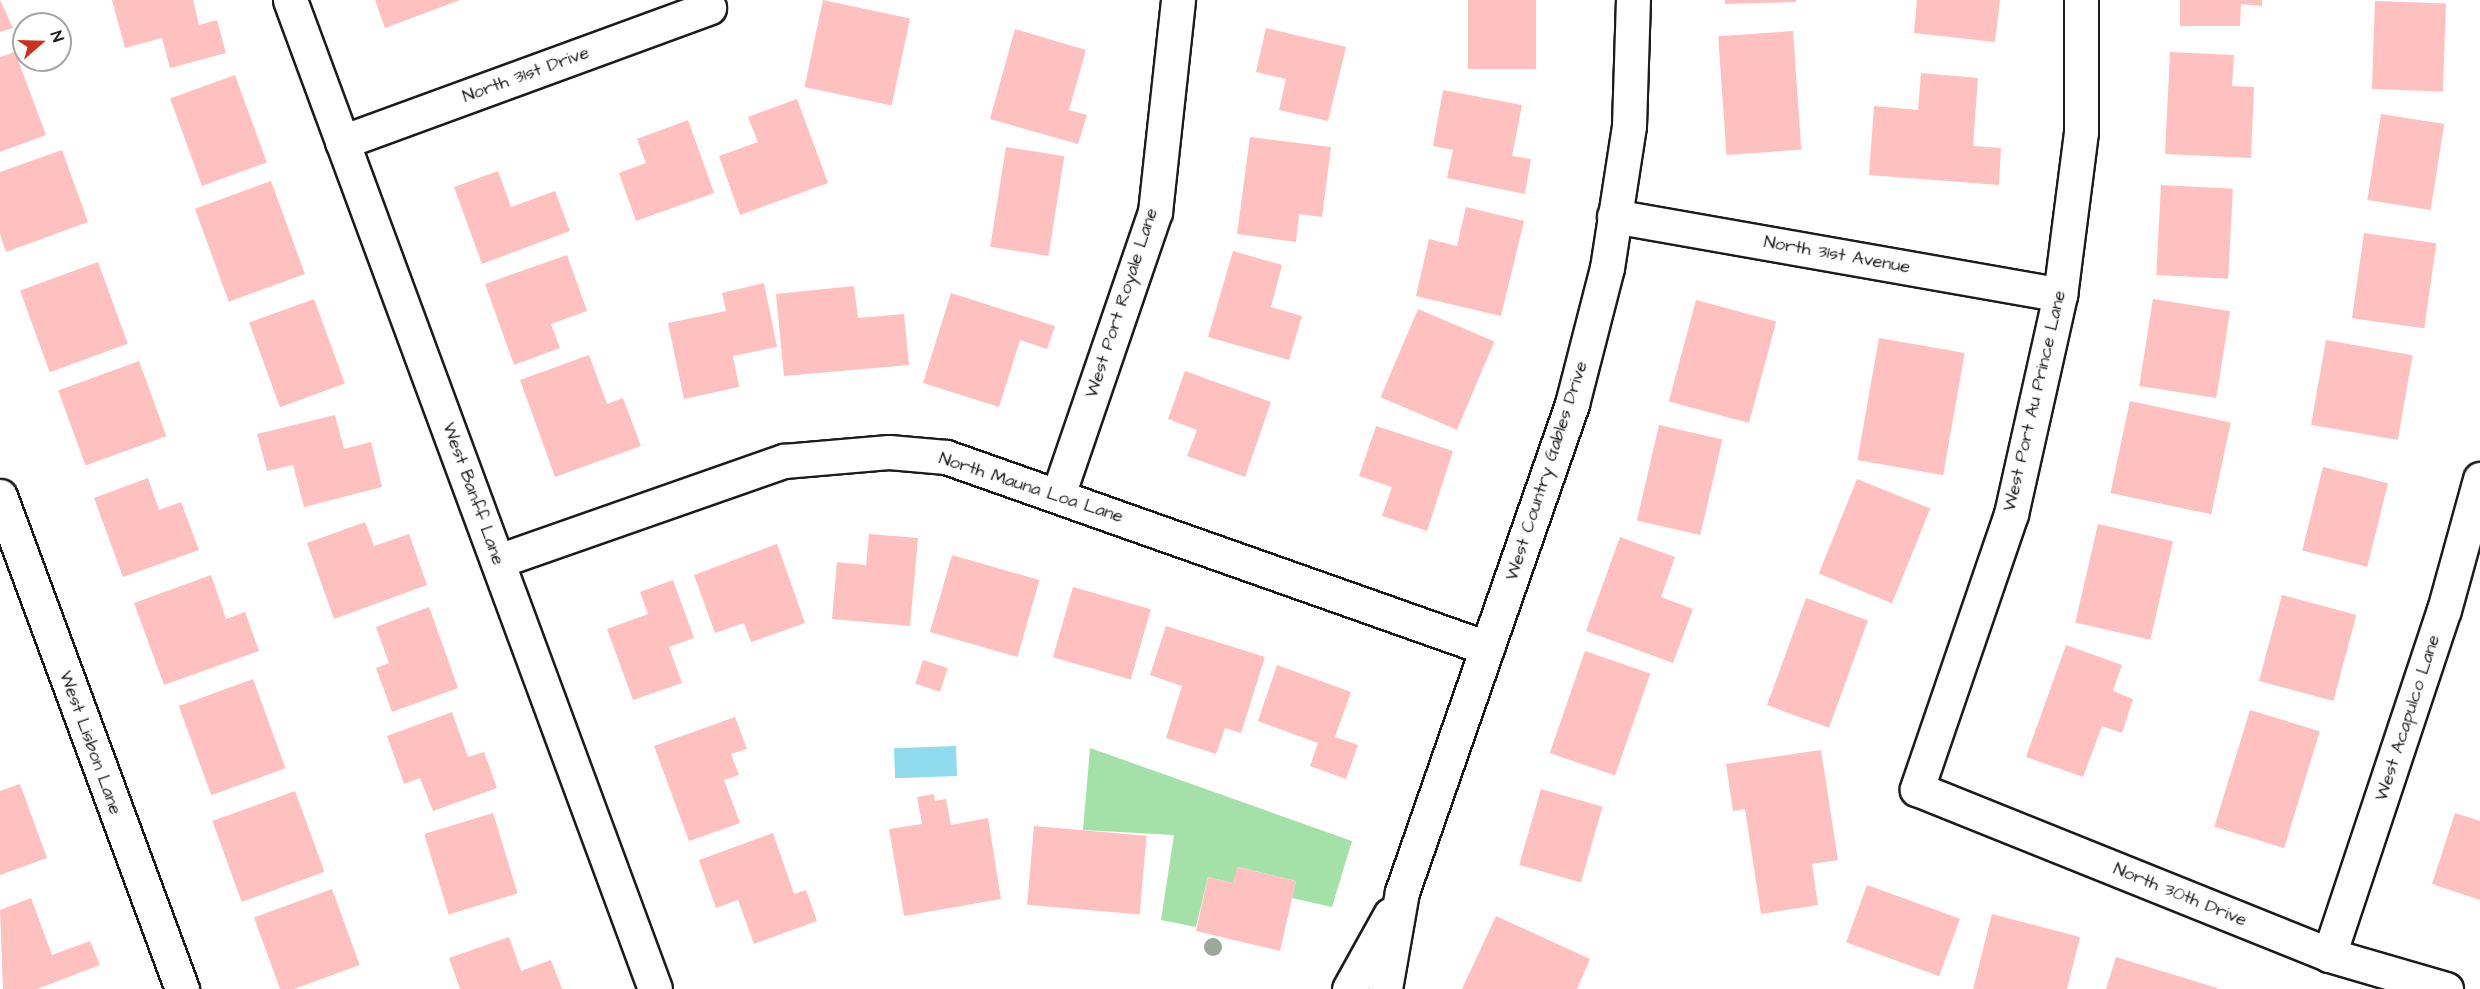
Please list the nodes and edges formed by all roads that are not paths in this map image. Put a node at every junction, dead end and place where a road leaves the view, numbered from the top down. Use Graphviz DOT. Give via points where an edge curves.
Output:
graph roads {
  1 [pos="290,0"];
  2 [pos="1178,0"];
  3 [pos="1633,0"];
  4 [pos="2081,0"];
  5 [pos="710,8"];
  6 [pos="342,141"];
  7 [pos="1614,216"];
  8 [pos="2060,295"];
  9 [pos="2480,479"];
  10 [pos="1058,495"];
  11 [pos="0,496"];
  12 [pos="498,561"];
  13 [pos="1488,648"];
  14 [pos="1917,789"];
  15 [pos="1402,892"];
  16 [pos="2329,955"];
  17 [pos="182,989"];
  18 [pos="655,989"];
  19 [pos="1348,989"];
  20 [pos="1385,989"];
  21 [pos="2446,989"];
  1 -- 6 [label="street, West Banff Lane"];
  2 -- 10 [label="street, West Port Royale Lane" via="1155,212"];
  3 -- 7 [label="street, West Country Gables Drive" via="1629,126"];
  4 -- 8 [label="street, West Port Au Prince Lane" via="2081,132"];
  5 -- 6 [label="street, North 31st Drive"];
  6 -- 12 [label="street, West Banff Lane"];
  7 -- 8 [label="street, North 31st Avenue"];
  7 -- 13 [label="street, West Country Gables Drive" via="1572,404"];
  8 -- 14 [label="street, West Port Au Prince Lane" via="2011,514"];
  9 -- 16 [label="street, West Acapulco Lane" via="2444,610"];
  10 -- 12 [label="street, North Mauna Loa Lane" via="946,457 889,452 795,460 725,478"];
  10 -- 13 [label="street, North Mauna Loa Lane"];
  11 -- 17 [label="street, West Lisbon Lane"];
  12 -- 18 [label="street, West Banff Lane"];
  13 -- 15 [label="street, West Country Gables Drive"];
  14 -- 16 [label="street, North 30th Drive"];
  15 -- 19 [label="street, West Country Gables Drive"];
  15 -- 20 [label="street, West Country Gables Drive"];
  16 -- 21 [label="street, North 30th Drive"];
}
